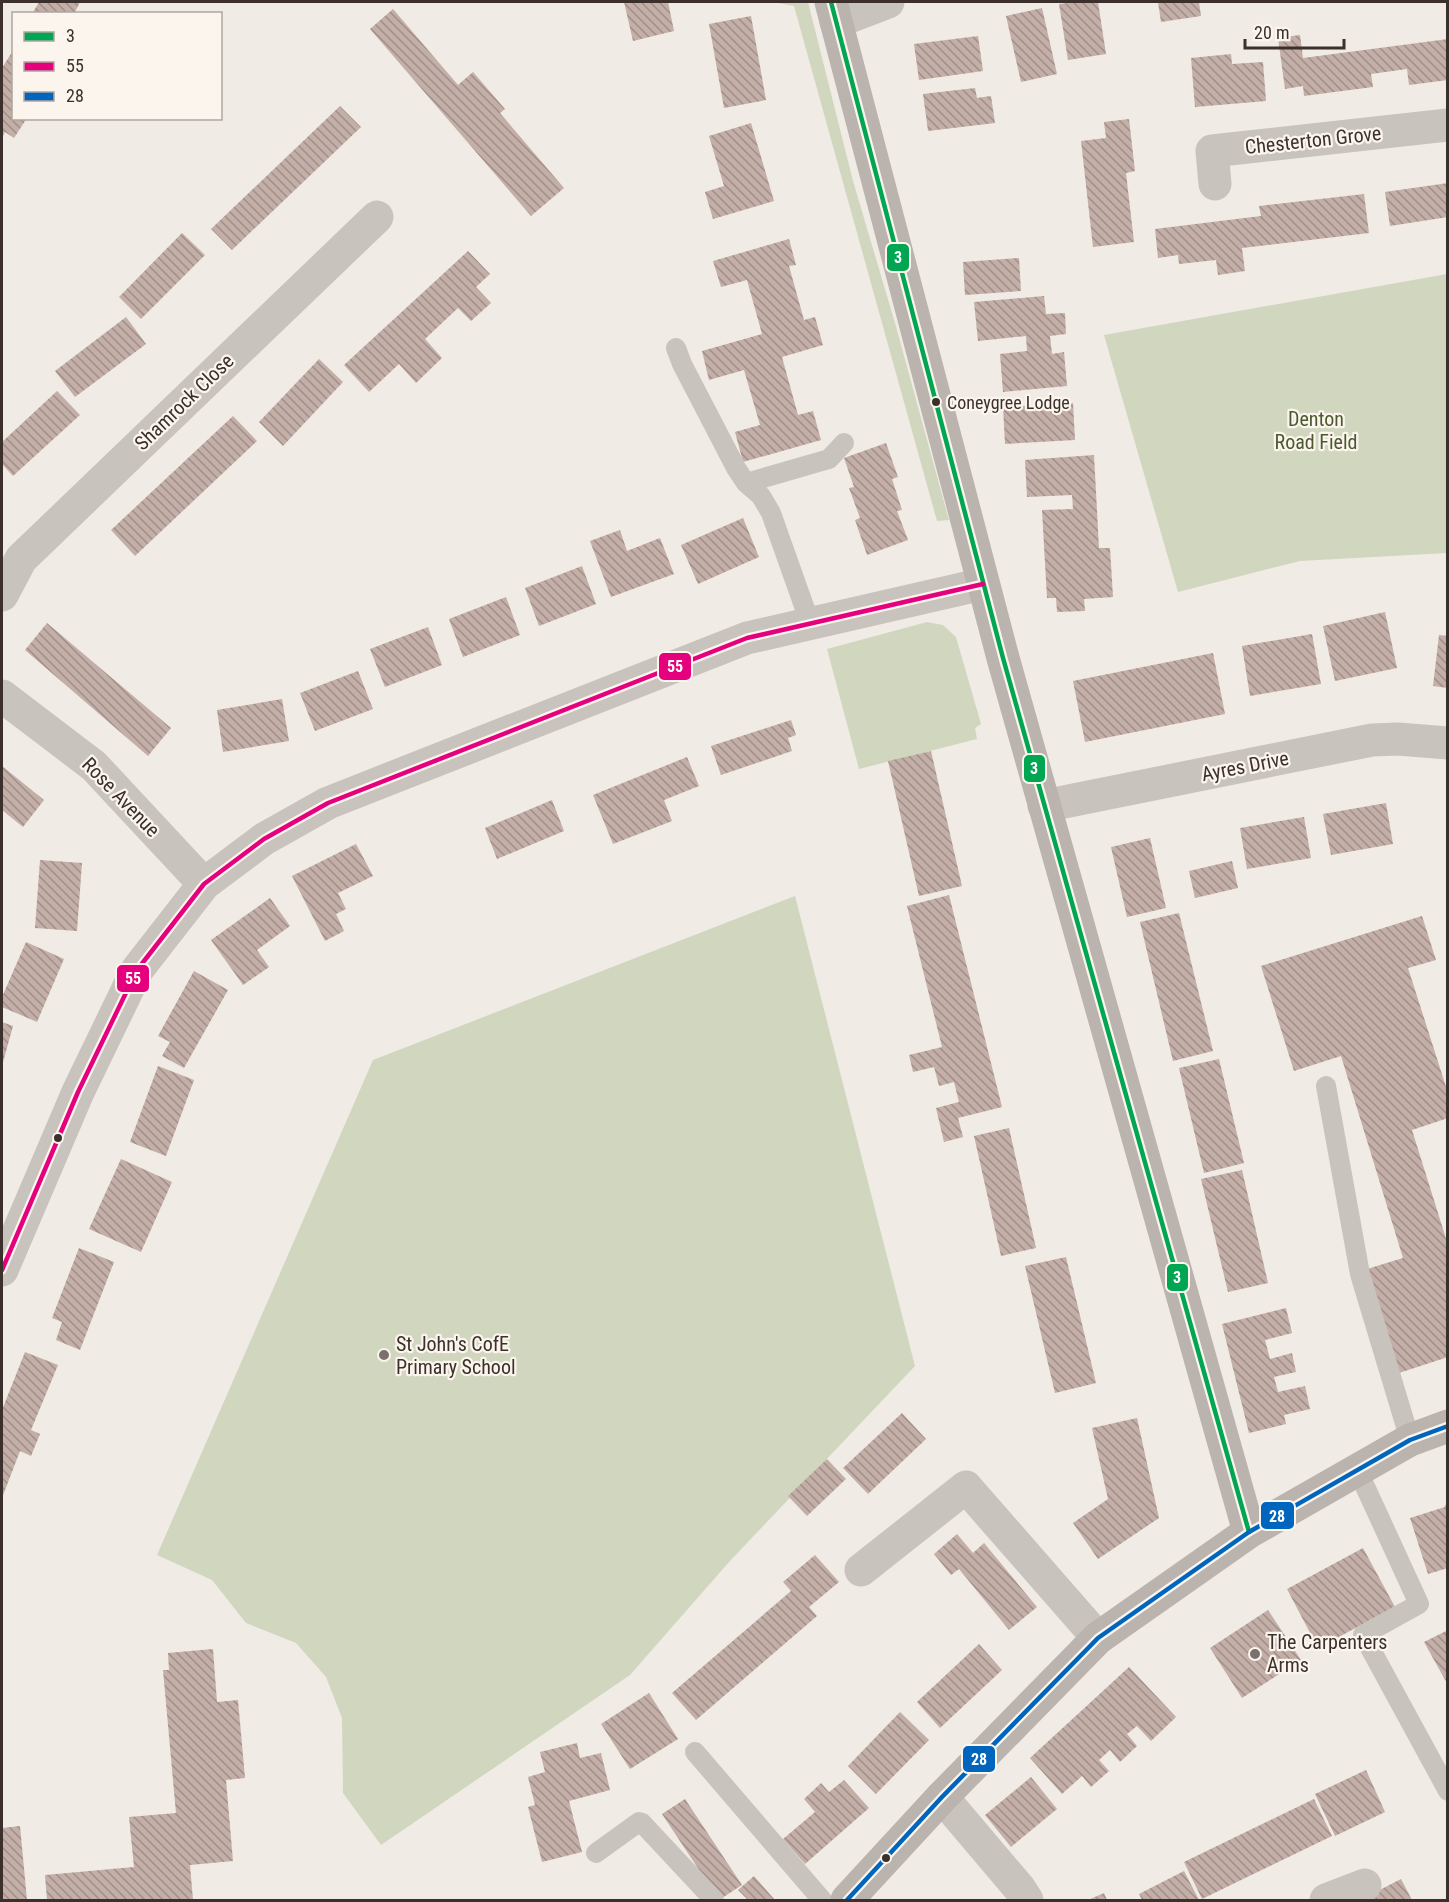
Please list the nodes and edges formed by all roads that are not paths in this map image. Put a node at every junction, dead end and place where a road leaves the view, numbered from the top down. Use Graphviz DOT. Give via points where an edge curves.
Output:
graph roads {
  1 [pos="888,2"];
  2 [pos="833,12"];
  3 [pos="1448,125"];
  4 [pos="1215,184"];
  5 [pos="376,217"];
  6 [pos="676,348"];
  7 [pos="844,443"];
  8 [pos="746,483"];
  9 [pos="983,584"];
  10 [pos="2,595"];
  11 [pos="810,623"];
  12 [pos="2,696"];
  13 [pos="1448,743"];
  14 [pos="1044,806"];
  15 [pos="204,884"];
  16 [pos="1326,1086"];
  17 [pos="2,1270"];
  18 [pos="1448,1426"];
  19 [pos="1410,1440"];
  20 [pos="1358,1469"];
  21 [pos="1249,1532"];
  22 [pos="861,1570"];
  23 [pos="1098,1638"];
  24 [pos="694,1752"];
  25 [pos="1448,1791"];
  26 [pos="942,1797"];
  27 [pos="596,1853"];
  28 [pos="1365,1885"];
  29 [pos="714,1900"];
  30 [pos="822,1900"];
  31 [pos="847,1900"];
  32 [pos="1027,1900"];
  33 [pos="1326,1900"];
  1 -- 2 [label="street"];
  2 -- 9 [label="street"];
  3 -- 4 [label="street, Chesterton Grove" via="1212,151"];
  5 -- 10 [label="street, Shamrock Close" via="21,559"];
  6 -- 8 [label="lane"];
  7 -- 8 [label="lane" via="829,459"];
  8 -- 11 [label="lane" via="761,496 771,513"];
  9 -- 11 [label="street"];
  9 -- 14 [label="street"];
  11 -- 15 [label="street" via="747,638 328,803 264,838"];
  12 -- 15 [label="street, Rose Avenue" via="94,766"];
  13 -- 14 [label="street, Ayres Drive" via="1372,740"];
  14 -- 21 [label="street"];
  15 -- 17 [label="street" via="137,970 78,1092"];
  16 -- 19 [label="lane" via="1360,1274"];
  18 -- 19 [label="street"];
  19 -- 20 [label="street"];
  20 -- 21 [label="street"];
  20 -- 25 [label="lane" via="1419,1604 1363,1635"];
  21 -- 23 [label="street"];
  22 -- 23 [label="street" via="966,1487"];
  23 -- 26 [label="street"];
  24 -- 30 [label="lane"];
  26 -- 31 [label="street"];
  26 -- 32 [label="street"];
  27 -- 29 [label="lane" via="642,1823"];
  28 -- 33 [label="street"];
}
